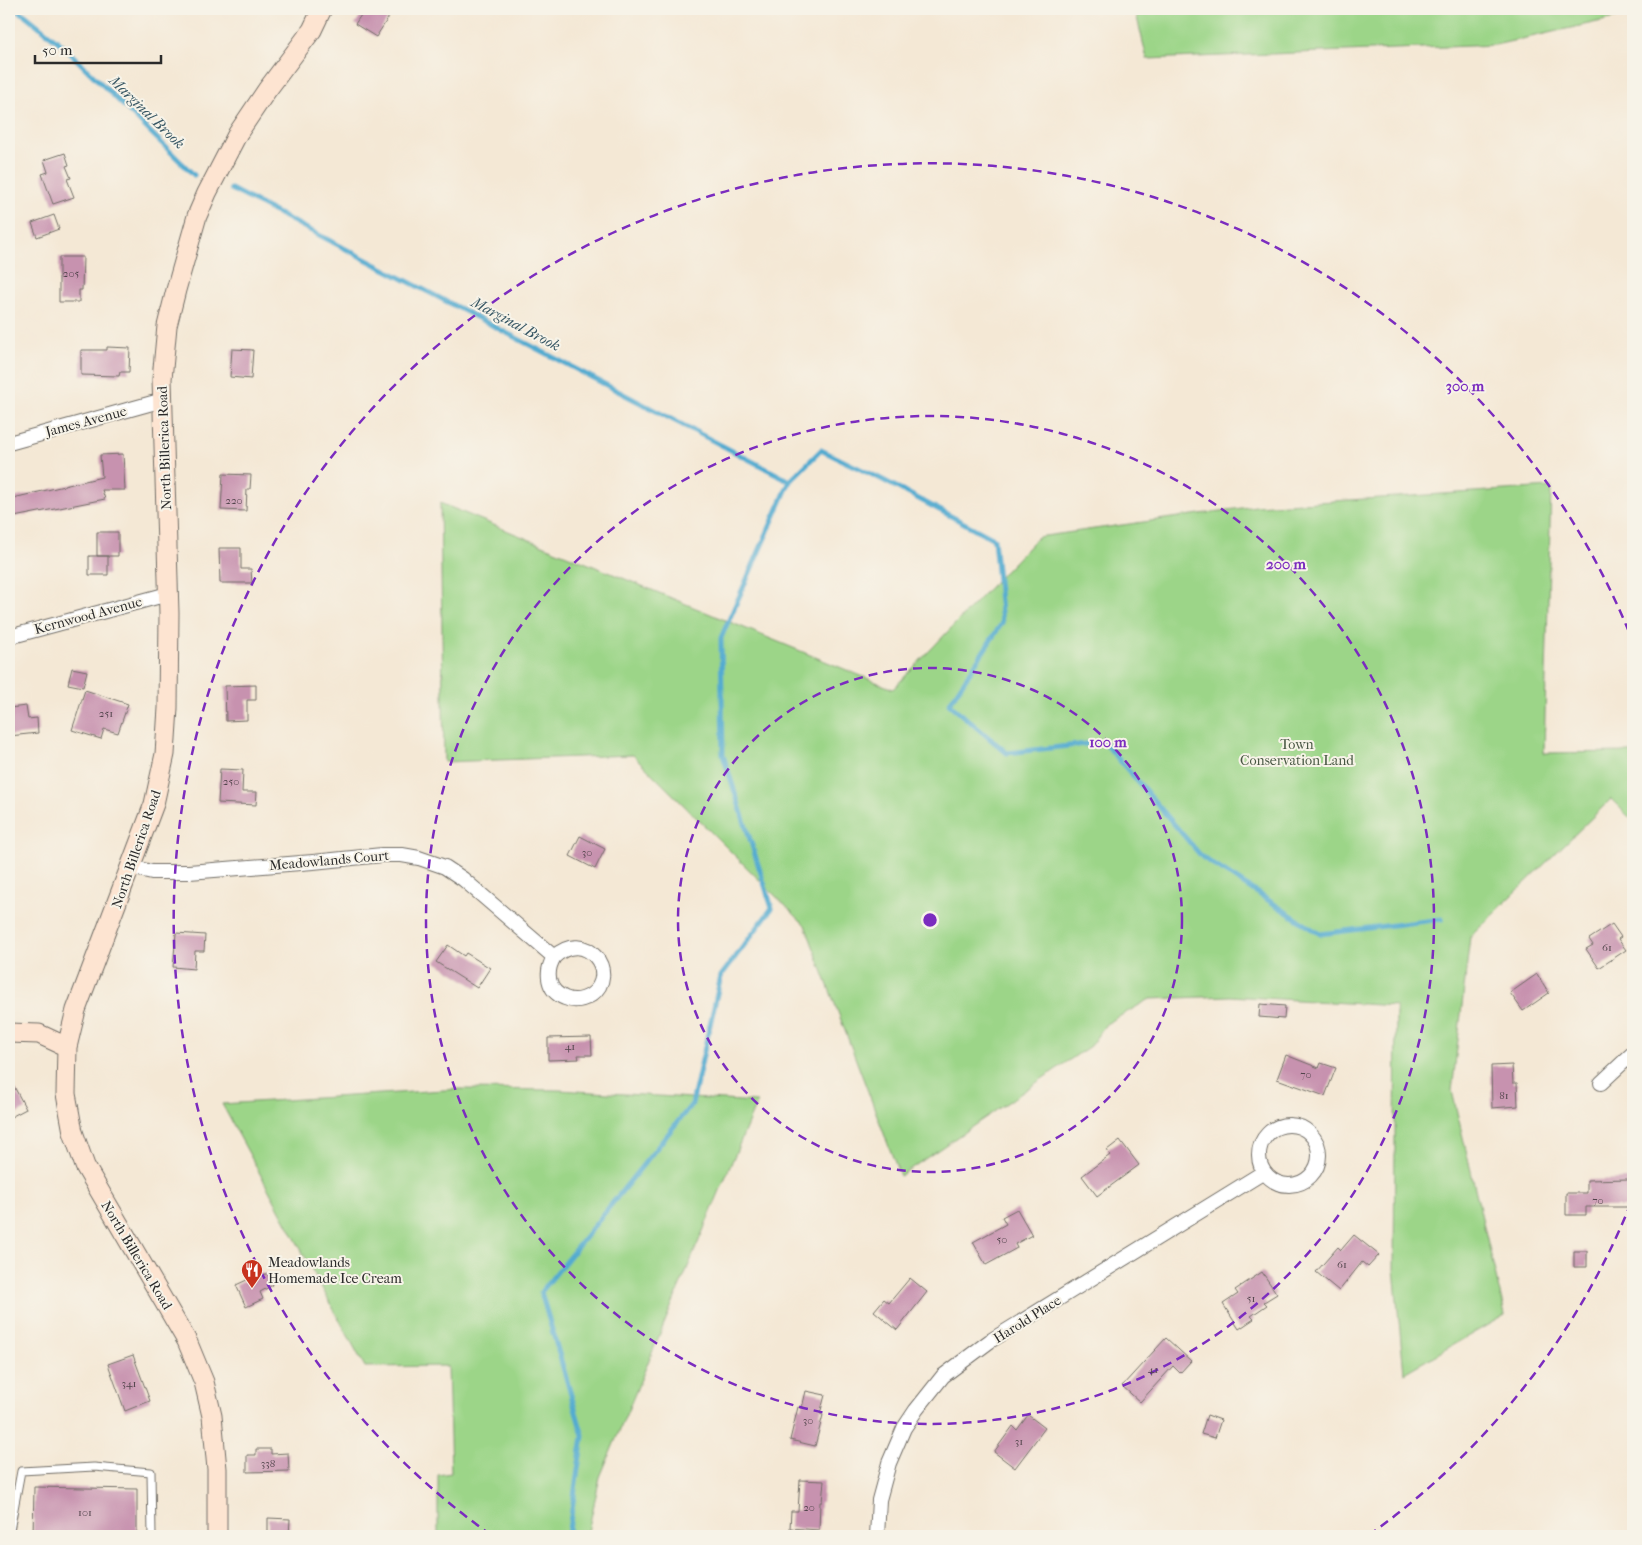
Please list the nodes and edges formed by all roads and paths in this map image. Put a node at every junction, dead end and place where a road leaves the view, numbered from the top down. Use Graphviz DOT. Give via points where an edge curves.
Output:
graph roads {
  1 [pos="322,9"];
  2 [pos="163,400"];
  3 [pos="9,443"];
  4 [pos="168,594"];
  5 [pos="9,637"];
  6 [pos="130,867"];
  7 [pos="554,957"];
  8 [pos="9,1033"];
  9 [pos="67,1047"];
  10 [pos="1633,1053"];
  11 [pos="1601,1083"];
  12 [pos="1264,1172"];
  13 [pos="10,1536"];
  14 [pos="152,1536"];
  15 [pos="217,1536"];
  16 [pos="878,1536"];
  1 -- 2 [label="main road, North Billerica Road" via="312,30 238,133 197,216 167,326"];
  2 -- 3 [label="street, James Avenue"];
  2 -- 4 [label="main road, North Billerica Road"];
  4 -- 5 [label="street, Kernwood Avenue"];
  4 -- 6 [label="main road, North Billerica Road" via="165,754 154,804"];
  6 -- 7 [label="street, Meadowlands Court" via="152,872 189,872 402,854 445,867 463,879"];
  6 -- 9 [label="main road, North Billerica Road" via="76,1010"];
  8 -- 9 [label="main road" via="39,1034"];
  9 -- 15 [label="main road, North Billerica Road" via="66,1094 73,1132 85,1166 187,1341 204,1382 212,1416 217,1468"];
  10 -- 11 [label="street"];
  12 -- 12 [label="street" via="1260,1152 1268,1134 1286,1125 1297,1126 1314,1137 1320,1156 1318,1165 1306,1180 1288,1185 1271,1179"];
  12 -- 16 [label="street, Harold Place" via="990,1342 943,1376 904,1428 889,1463 879,1500"];
  13 -- 14 [label="lane" via="21,1471 94,1467 152,1472"];
}
